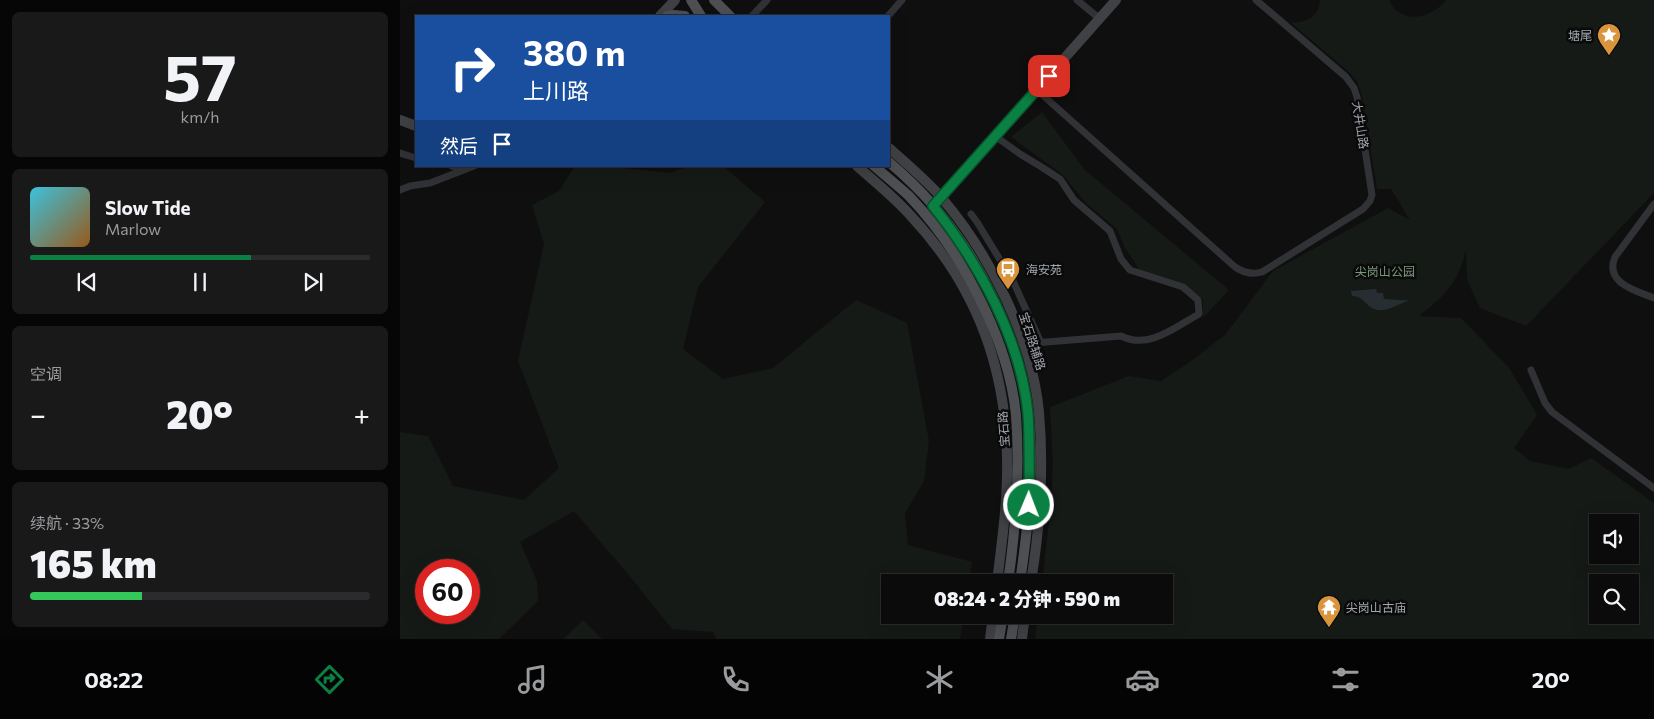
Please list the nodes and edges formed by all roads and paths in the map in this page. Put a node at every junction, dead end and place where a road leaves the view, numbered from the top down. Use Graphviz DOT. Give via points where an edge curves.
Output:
graph roads {
  1 [pos="666,0"];
  2 [pos="676,0"];
  3 [pos="691,0"];
  4 [pos="767,0"];
  5 [pos="902,0"];
  6 [pos="1077,0"];
  7 [pos="1116,0"];
  8 [pos="1256,0"];
  9 [pos="653,15"];
  10 [pos="661,15"];
  11 [pos="701,15"];
  12 [pos="753,15"];
  13 [pos="889,15"];
  14 [pos="1100,19"];
  15 [pos="1037,90"];
  16 [pos="400,120"];
  17 [pos="415,126"];
  18 [pos="995,136"];
  19 [pos="890,149"];
  20 [pos="400,153"];
  21 [pos="415,158"];
  22 [pos="890,163"];
  23 [pos="456,167"];
  24 [pos="472,167"];
  25 [pos="858,167"];
  26 [pos="875,167"];
  27 [pos="466,170"];
  28 [pos="400,190"];
  29 [pos="941,197"];
  30 [pos="1654,204"];
  31 [pos="933,206"];
  32 [pos="925,214"];
  33 [pos="971,214"];
  34 [pos="1654,298"];
  35 [pos="1042,343"];
  36 [pos="1022,344"];
  37 [pos="1531,370"];
  38 [pos="1654,488"];
  39 [pos="999,574"];
  40 [pos="1009,574"];
  41 [pos="1021,574"];
  42 [pos="1032,574"];
  43 [pos="992,624"];
  44 [pos="1002,624"];
  45 [pos="1014,624"];
  46 [pos="1024,624"];
  47 [pos="990,639"];
  48 [pos="999,639"];
  49 [pos="1011,639"];
  50 [pos="1022,639"];
  1 -- 9 [label="main road"];
  2 -- 10 [label="main road"];
  3 -- 11 [label="main road"];
  4 -- 12 [label="street"];
  5 -- 13 [label="street"];
  6 -- 14 [label="street"];
  7 -- 14 [label="main road"];
  8 -- 15 [label="street, 大井山路" via="1346,77 1356,92 1372,195 1363,209 1262,272 1251,274 1240,270"];
  14 -- 15 [label="main road"];
  15 -- 18 [label="main road"];
  16 -- 17 [label="main road"];
  18 -- 29 [label="main road"];
  18 -- 35 [label="street" via="1060,179 1074,200 1110,231 1120,259 1130,270 1183,287 1198,300 1199,314 1150,340 1138,341 1121,336"];
  19 -- 29 [label="main road, 宝石路辅路"];
  20 -- 21 [label="street"];
  22 -- 31 [label="main road, 宝石路"];
  23 -- 27 [label="street"];
  24 -- 27 [label="street"];
  25 -- 39 [label="main road" via="910,214 932,239 965,289 989,344 1006,427 1007,459"];
  26 -- 32 [label="main road, 宝石路"];
  27 -- 28 [label="street"];
  29 -- 31 [label="main road"];
  29 -- 36 [label="main road, 宝石路辅路" via="964,226 994,274"];
  30 -- 34 [label="street" via="1612,267 1622,284"];
  31 -- 32 [label="main road"];
  31 -- 41 [label="main road, 宝石路" via="955,233 984,279 1019,367 1028,412 1030,457 1029,505"];
  32 -- 40 [label="main road, 宝石路" via="973,285 1007,370 1016,414 1018,457 1017,504"];
  33 -- 35 [label="street" via="1012,281"];
  35 -- 36 [label="street"];
  36 -- 42 [label="main road, 宝石路辅路" via="1039,411 1040,506"];
  37 -- 38 [label="street" via="1552,412"];
  43 -- 47 [label="main road"];
  44 -- 48 [label="main road"];
  45 -- 49 [label="main road"];
  46 -- 50 [label="main road"];
}
